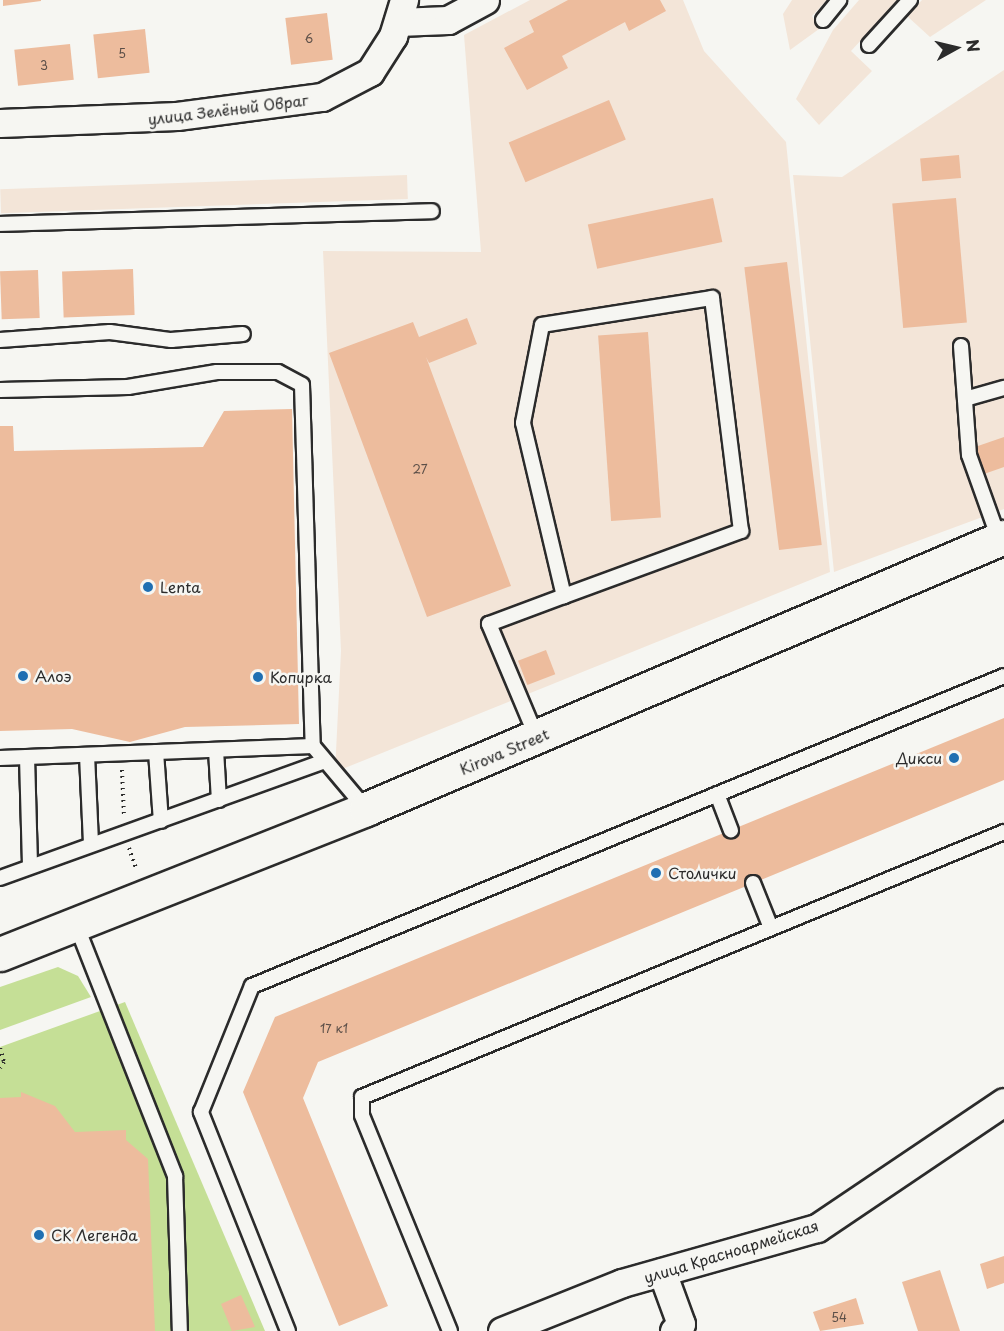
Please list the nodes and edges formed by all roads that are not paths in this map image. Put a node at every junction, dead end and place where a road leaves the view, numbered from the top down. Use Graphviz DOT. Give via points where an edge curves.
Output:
graph roads {
  1 [pos="485,0"];
  2 [pos="839,0"];
  3 [pos="910,0"];
  4 [pos="401,11"];
  5 [pos="823,20"];
  6 [pos="869,45"];
  7 [pos="0,123"];
  8 [pos="432,211"];
  9 [pos="0,224"];
  10 [pos="243,334"];
  11 [pos="0,340"];
  12 [pos="961,346"];
  13 [pos="1004,388"];
  14 [pos="0,390"];
  15 [pos="965,399"];
  16 [pos="1002,538"];
  17 [pos="564,596"];
  18 [pos="1004,676"];
  19 [pos="537,738"];
  20 [pos="313,746"];
  21 [pos="216,750"];
  22 [pos="156,752"];
  23 [pos="87,755"];
  24 [pos="27,757"];
  25 [pos="0,758"];
  26 [pos="322,762"];
  27 [pos="717,794"];
  28 [pos="219,800"];
  29 [pos="366,809"];
  30 [pos="161,821"];
  31 [pos="731,830"];
  32 [pos="1004,832"];
  33 [pos="91,844"];
  34 [pos="30,866"];
  35 [pos="0,878"];
  36 [pos="753,883"];
  37 [pos="77,927"];
  38 [pos="771,928"];
  39 [pos="0,954"];
  40 [pos="1004,1102"];
  41 [pos="662,1272"];
  42 [pos="180,1331"];
  43 [pos="288,1331"];
  44 [pos="450,1331"];
  45 [pos="502,1331"];
  46 [pos="674,1331"];
  1 -- 4 [label="street, улица Зелёный Овраг" via="448,20"];
  2 -- 5 [label="lane"];
  3 -- 6 [label="lane"];
  4 -- 7 [label="street, улица Зелёный Овраг" via="370,72 322,97 177,116"];
  8 -- 9 [label="lane"];
  10 -- 11 [label="lane" via="171,340 110,332"];
  12 -- 15 [label="lane"];
  13 -- 15 [label="lane"];
  14 -- 20 [label="lane" via="128,387 217,372 278,372 302,385"];
  15 -- 16 [label="lane" via="969,455"];
  16 -- 19 [label="street, Kirova Street"];
  17 -- 17 [label="lane" via="741,531 712,298 542,325 523,423"];
  17 -- 19 [label="lane" via="489,624"];
  18 -- 27 [label="lane"];
  19 -- 29 [label="street, Kirova Street"];
  20 -- 21 [label="lane"];
  20 -- 26 [label="lane"];
  21 -- 22 [label="lane"];
  21 -- 28 [label="lane"];
  22 -- 23 [label="lane"];
  22 -- 30 [label="lane"];
  23 -- 24 [label="lane"];
  23 -- 33 [label="lane"];
  24 -- 25 [label="lane"];
  24 -- 34 [label="lane"];
  26 -- 28 [label="lane"];
  26 -- 29 [label="lane"];
  27 -- 31 [label="lane"];
  27 -- 43 [label="lane" via="252,986 201,1112"];
  28 -- 30 [label="lane"];
  29 -- 37 [label="street, Kirova Street"];
  30 -- 33 [label="lane"];
  32 -- 38 [label="lane"];
  33 -- 34 [label="lane"];
  34 -- 35 [label="lane"];
  36 -- 38 [label="lane"];
  37 -- 39 [label="street, Kirova Street"];
  37 -- 42 [label="lane" via="175,1176"];
  38 -- 44 [label="lane" via="362,1097 362,1115"];
  40 -- 41 [label="street, улица Красноармейская" via="817,1228"];
  41 -- 45 [label="street, улица Красноармейская"];
  41 -- 46 [label="street" via="681,1324"];
}
